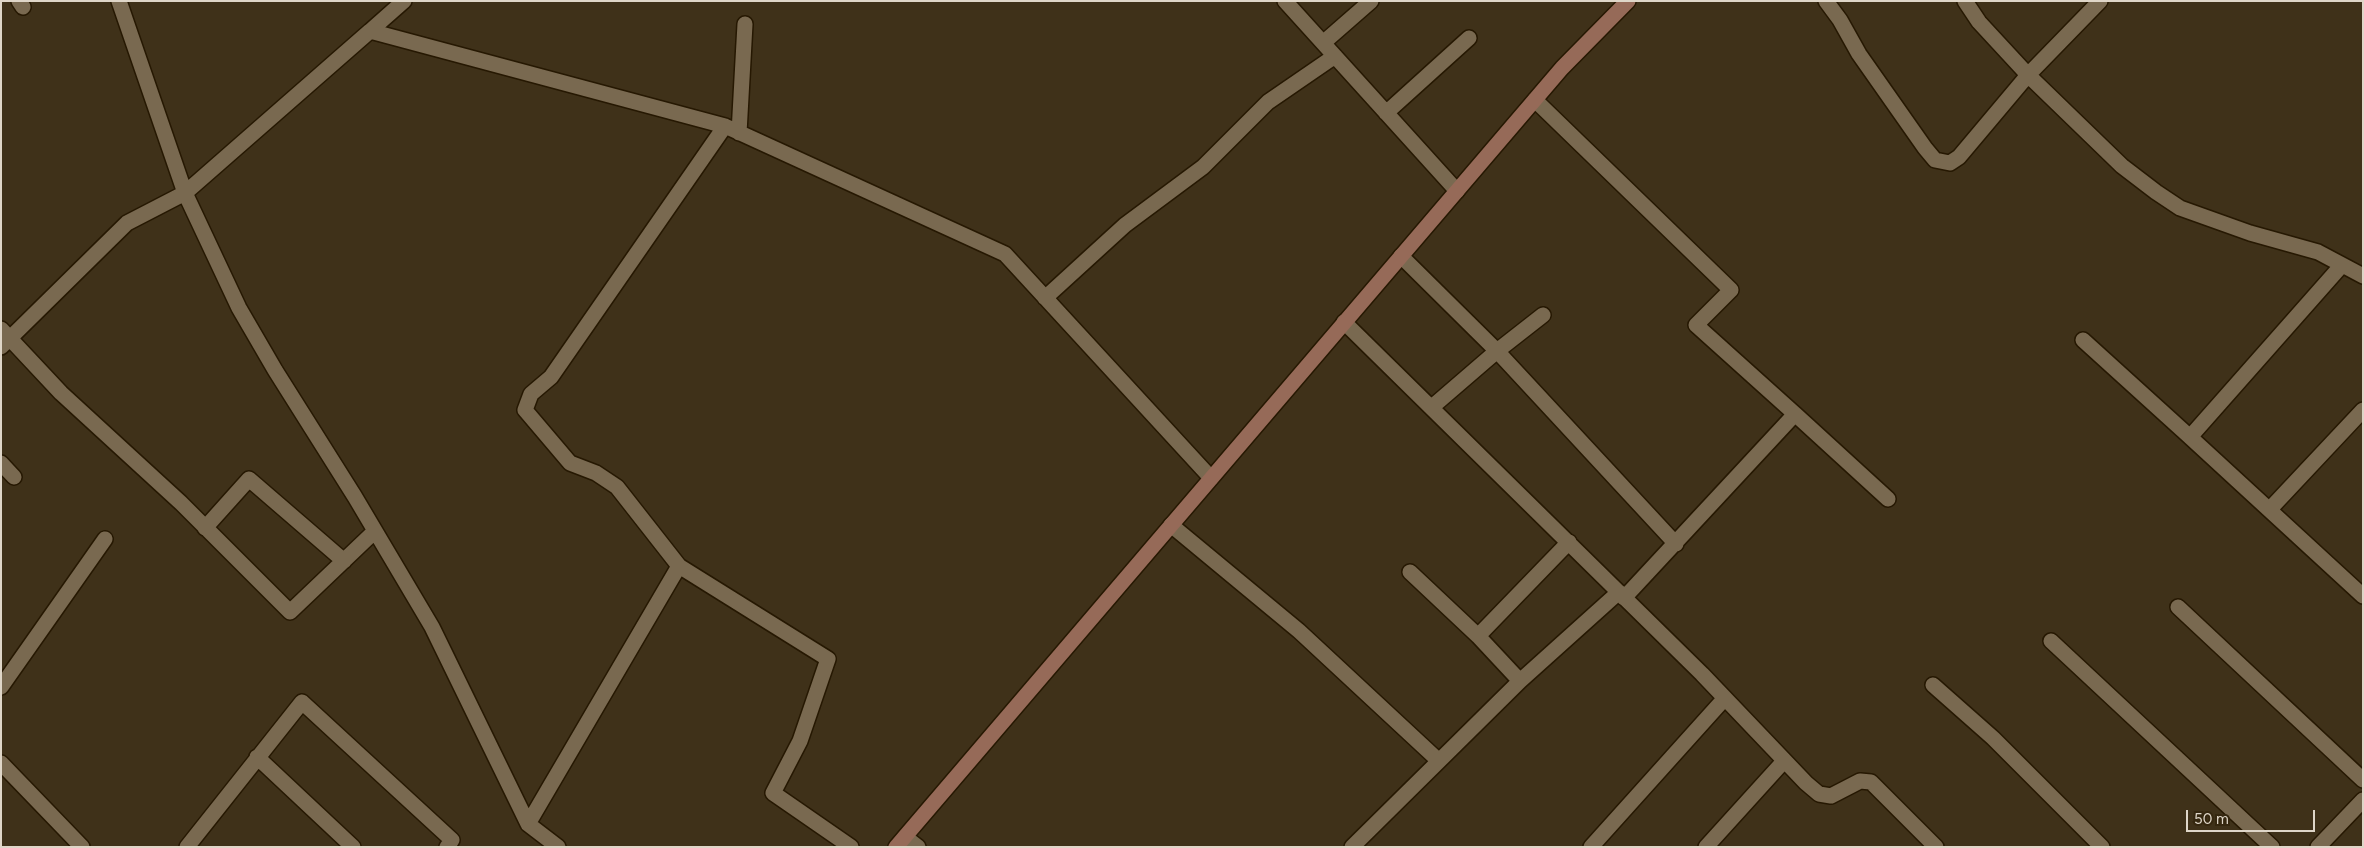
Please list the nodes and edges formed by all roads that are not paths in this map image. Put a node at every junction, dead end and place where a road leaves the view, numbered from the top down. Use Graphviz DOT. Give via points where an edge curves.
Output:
graph roads {
  1 [pos="119,1"];
  2 [pos="404,1"];
  3 [pos="1285,1"];
  4 [pos="1372,1"];
  5 [pos="1628,1"];
  6 [pos="1826,1"];
  7 [pos="1965,1"];
  8 [pos="2100,1"];
  9 [pos="745,24"];
  10 [pos="370,31"];
  11 [pos="1469,38"];
  12 [pos="1323,43"];
  13 [pos="1335,56"];
  14 [pos="2028,75"];
  15 [pos="1535,100"];
  16 [pos="1386,113"];
  17 [pos="725,126"];
  18 [pos="740,133"];
  19 [pos="1457,191"];
  20 [pos="185,193"];
  21 [pos="1401,256"];
  22 [pos="2342,265"];
  23 [pos="2363,276"];
  24 [pos="1046,298"];
  25 [pos="1543,314"];
  26 [pos="1344,322"];
  27 [pos="4,338"];
  28 [pos="2083,340"];
  29 [pos="1497,351"];
  30 [pos="1432,407"];
  31 [pos="2363,410"];
  32 [pos="1795,414"];
  33 [pos="2190,437"];
  34 [pos="1,463"];
  35 [pos="14,477"];
  36 [pos="1211,478"];
  37 [pos="1888,499"];
  38 [pos="2270,509"];
  39 [pos="1171,525"];
  40 [pos="205,528"];
  41 [pos="375,531"];
  42 [pos="105,539"];
  43 [pos="1569,542"];
  44 [pos="1676,544"];
  45 [pos="344,561"];
  46 [pos="679,566"];
  47 [pos="1410,572"];
  48 [pos="2360,587"];
  49 [pos="1622,595"];
  50 [pos="2178,607"];
  51 [pos="1478,636"];
  52 [pos="2051,641"];
  53 [pos="1520,681"];
  54 [pos="1933,685"];
  55 [pos="1,687"];
  56 [pos="1725,698"];
  57 [pos="257,757"];
  58 [pos="1784,761"];
  59 [pos="1438,762"];
  60 [pos="1,763"];
  61 [pos="2363,780"];
  62 [pos="2363,800"];
  63 [pos="528,824"];
  64 [pos="901,842"];
  65 [pos="82,847"];
  66 [pos="187,847"];
  67 [pos="353,847"];
  68 [pos="446,847"];
  69 [pos="558,847"];
  70 [pos="851,847"];
  71 [pos="918,847"];
  72 [pos="1352,847"];
  73 [pos="1591,847"];
  74 [pos="1706,847"];
  75 [pos="1936,847"];
  76 [pos="2102,847"];
  77 [pos="2272,847"];
  78 [pos="2318,847"];
  1 -- 20 [label="street"];
  2 -- 10 [label="street"];
  3 -- 12 [label="street"];
  4 -- 12 [label="street"];
  5 -- 15 [label="street"];
  6 -- 14 [label="street" via="1859,54 1936,160 1950,162 1959,157"];
  7 -- 14 [label="street" via="1979,22"];
  8 -- 14 [label="street"];
  9 -- 18 [label="street"];
  10 -- 17 [label="street"];
  10 -- 20 [label="street"];
  11 -- 16 [label="street"];
  12 -- 13 [label="street"];
  13 -- 16 [label="street"];
  13 -- 24 [label="street" via="1268,102 1203,167 1125,225"];
  14 -- 22 [label="street" via="2122,166 2180,208 2258,236 2318,252"];
  15 -- 19 [label="street"];
  15 -- 32 [label="street" via="1731,290 1696,325"];
  16 -- 19 [label="street"];
  17 -- 18 [label="street"];
  17 -- 46 [label="street" via="551,377 531,394 525,410 570,463 596,473 617,487"];
  18 -- 24 [label="street" via="1005,254"];
  19 -- 21 [label="street"];
  20 -- 27 [label="street" via="127,223"];
  20 -- 41 [label="street" via="240,308 274,370"];
  21 -- 26 [label="street"];
  21 -- 29 [label="street"];
  22 -- 23 [label="street"];
  22 -- 33 [label="street"];
  24 -- 36 [label="street"];
  25 -- 29 [label="street"];
  26 -- 30 [label="street"];
  26 -- 36 [label="street"];
  27 -- 40 [label="street"];
  28 -- 33 [label="street"];
  29 -- 30 [label="street"];
  29 -- 44 [label="street"];
  30 -- 43 [label="street"];
  31 -- 38 [label="street"];
  32 -- 37 [label="street"];
  32 -- 44 [label="street"];
  33 -- 38 [label="street"];
  34 -- 35 [label="street"];
  36 -- 39 [label="street"];
  38 -- 48 [label="street"];
  39 -- 59 [label="street" via="1299,631"];
  39 -- 64 [label="street"];
  40 -- 45 [label="street" via="249,479"];
  40 -- 45 [label="street" via="290,612"];
  41 -- 45 [label="street"];
  41 -- 63 [label="street" via="432,627"];
  42 -- 55 [label="street"];
  43 -- 49 [label="street"];
  43 -- 51 [label="street"];
  44 -- 49 [label="street"];
  46 -- 63 [label="street"];
  46 -- 70 [label="street" via="828,659 800,741 773,794"];
  47 -- 51 [label="street"];
  49 -- 53 [label="street"];
  49 -- 56 [label="street"];
  50 -- 61 [label="street"];
  51 -- 53 [label="street"];
  52 -- 77 [label="street"];
  53 -- 59 [label="street"];
  54 -- 76 [label="street" via="1993,738"];
  56 -- 58 [label="street"];
  56 -- 73 [label="street"];
  57 -- 66 [label="street"];
  57 -- 67 [label="street"];
  57 -- 68 [label="street" via="302,702 452,840"];
  58 -- 74 [label="street"];
  58 -- 75 [label="street" via="1819,794 1831,796 1860,781 1870,782"];
  59 -- 72 [label="street"];
  60 -- 65 [label="street"];
  62 -- 78 [label="street"];
  63 -- 69 [label="street"];
  64 -- 71 [label="street"];
}
